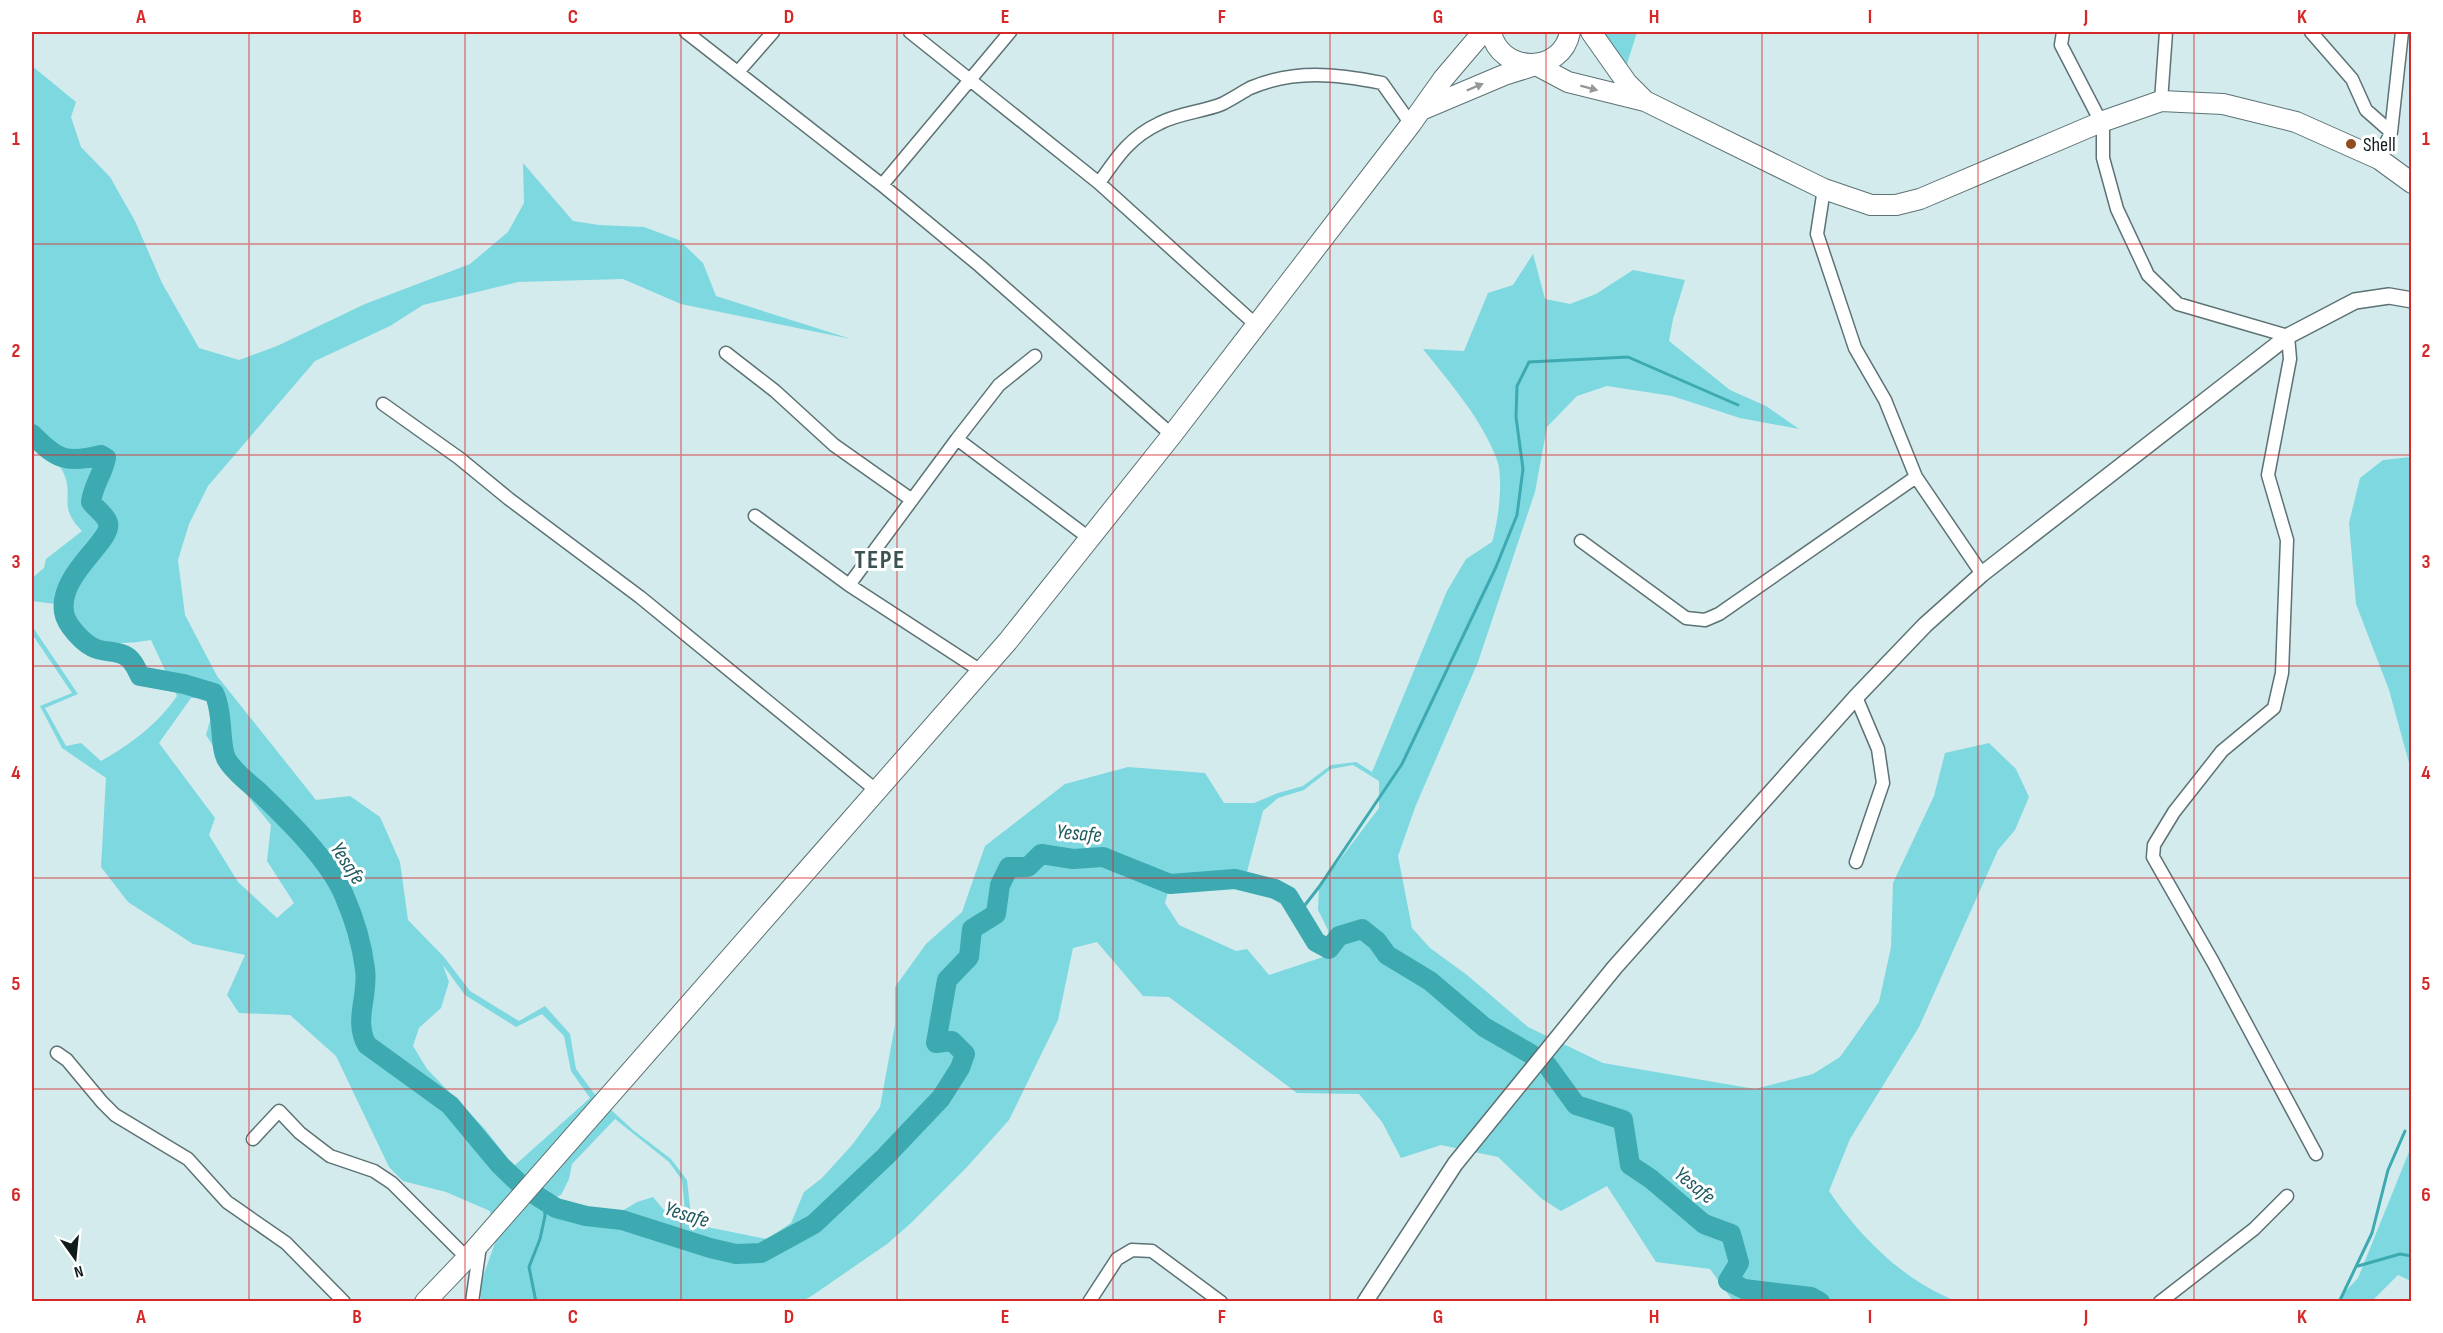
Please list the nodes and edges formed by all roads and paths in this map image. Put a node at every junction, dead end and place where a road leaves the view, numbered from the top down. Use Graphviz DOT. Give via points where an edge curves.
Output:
graph roads {
  1 [pos="686,32"];
  2 [pos="773,32"];
  3 [pos="910,32"];
  4 [pos="1010,32"];
  5 [pos="1483,32"];
  6 [pos="1491,32"];
  7 [pos="1570,32"];
  8 [pos="1592,32"];
  9 [pos="2063,32"];
  10 [pos="2166,32"];
  11 [pos="2311,32"];
  12 [pos="2402,32"];
  13 [pos="1536,65"];
  14 [pos="738,72"];
  15 [pos="968,79"];
  16 [pos="1645,101"];
  17 [pos="2161,101"];
  18 [pos="1416,117"];
  19 [pos="2101,122"];
  20 [pos="2391,132"];
  21 [pos="2379,159"];
  22 [pos="1099,183"];
  23 [pos="2412,183"];
  24 [pos="882,185"];
  25 [pos="1824,189"];
  26 [pos="2412,300"];
  27 [pos="1255,324"];
  28 [pos="2288,336"];
  29 [pos="726,353"];
  30 [pos="1035,356"];
  31 [pos="383,404"];
  32 [pos="1172,435"];
  33 [pos="957,439"];
  34 [pos="1916,477"];
  35 [pos="912,500"];
  36 [pos="755,516"];
  37 [pos="1089,538"];
  38 [pos="1581,541"];
  39 [pos="1982,574"];
  40 [pos="849,585"];
  41 [pos="981,671"];
  42 [pos="1856,697"];
  43 [pos="877,791"];
  44 [pos="1856,862"];
  45 [pos="57,1053"];
  46 [pos="253,1139"];
  47 [pos="2316,1154"];
  48 [pos="2288,1196"];
  49 [pos="482,1240"];
  50 [pos="467,1258"];
  51 [pos="344,1302"];
  52 [pos="424,1302"];
  53 [pos="471,1302"];
  54 [pos="1089,1302"];
  55 [pos="1221,1302"];
  56 [pos="1365,1302"];
  57 [pos="2160,1302"];
  1 -- 14 [label="street"];
  2 -- 14 [label="street"];
  3 -- 15 [label="street"];
  4 -- 15 [label="street"];
  5 -- 18 [label="highway"];
  6 -- 13 [label="highway" via="1503,54 1524,65"];
  7 -- 13 [label="highway" via="1558,55"];
  8 -- 16 [label="highway" via="1627,83"];
  9 -- 19 [label="street" via="2061,45"];
  10 -- 17 [label="street"];
  11 -- 20 [label="street" via="2352,79 2366,110"];
  12 -- 20 [label="street"];
  13 -- 16 [label="highway, one-way" via="1569,82"];
  18 -- 13 [label="highway, one-way"];
  14 -- 24 [label="street"];
  15 -- 22 [label="street"];
  15 -- 24 [label="street"];
  16 -- 25 [label="highway"];
  17 -- 19 [label="highway"];
  17 -- 21 [label="highway" via="2223,104 2265,112"];
  18 -- 22 [label="street" via="1382,83 1341,75 1283,78 1251,88 1221,104 1161,122 1124,146"];
  18 -- 27 [label="highway"];
  19 -- 25 [label="highway" via="1920,199 1896,205 1872,205"];
  19 -- 28 [label="street" via="2103,158 2117,209 2148,275 2178,304"];
  20 -- 21 [label="street"];
  21 -- 23 [label="highway"];
  22 -- 27 [label="street"];
  24 -- 32 [label="street"];
  25 -- 34 [label="street" via="1817,234 1820,248 1855,348 1885,400"];
  26 -- 28 [label="street" via="2389,296 2355,301"];
  27 -- 32 [label="highway"];
  28 -- 39 [label="street"];
  28 -- 47 [label="street" via="2290,359 2268,476 2287,540 2282,673 2274,708 2223,752 2174,812 2154,845 2153,857"];
  29 -- 35 [label="street" via="834,445"];
  30 -- 33 [label="street" via="999,385"];
  31 -- 43 [label="street" via="640,597"];
  32 -- 37 [label="highway"];
  33 -- 35 [label="street"];
  33 -- 37 [label="street"];
  34 -- 38 [label="street" via="1705,620 1686,618"];
  34 -- 39 [label="street"];
  35 -- 40 [label="street"];
  36 -- 40 [label="street"];
  37 -- 41 [label="highway"];
  39 -- 42 [label="street" via="1925,625"];
  40 -- 41 [label="street"];
  41 -- 43 [label="highway"];
  42 -- 44 [label="street" via="1878,749 1883,783"];
  42 -- 56 [label="street" via="1615,967 1455,1164"];
  43 -- 49 [label="highway"];
  45 -- 51 [label="street" via="116,1115 188,1159 227,1202 286,1243"];
  46 -- 50 [label="street" via="279,1111 330,1156 374,1171 392,1183"];
  48 -- 57 [label="street" via="2254,1229"];
  49 -- 50 [label="highway"];
  49 -- 53 [label="street"];
  50 -- 52 [label="highway"];
  54 -- 55 [label="street" via="1117,1259 1132,1250 1152,1251"];
}
